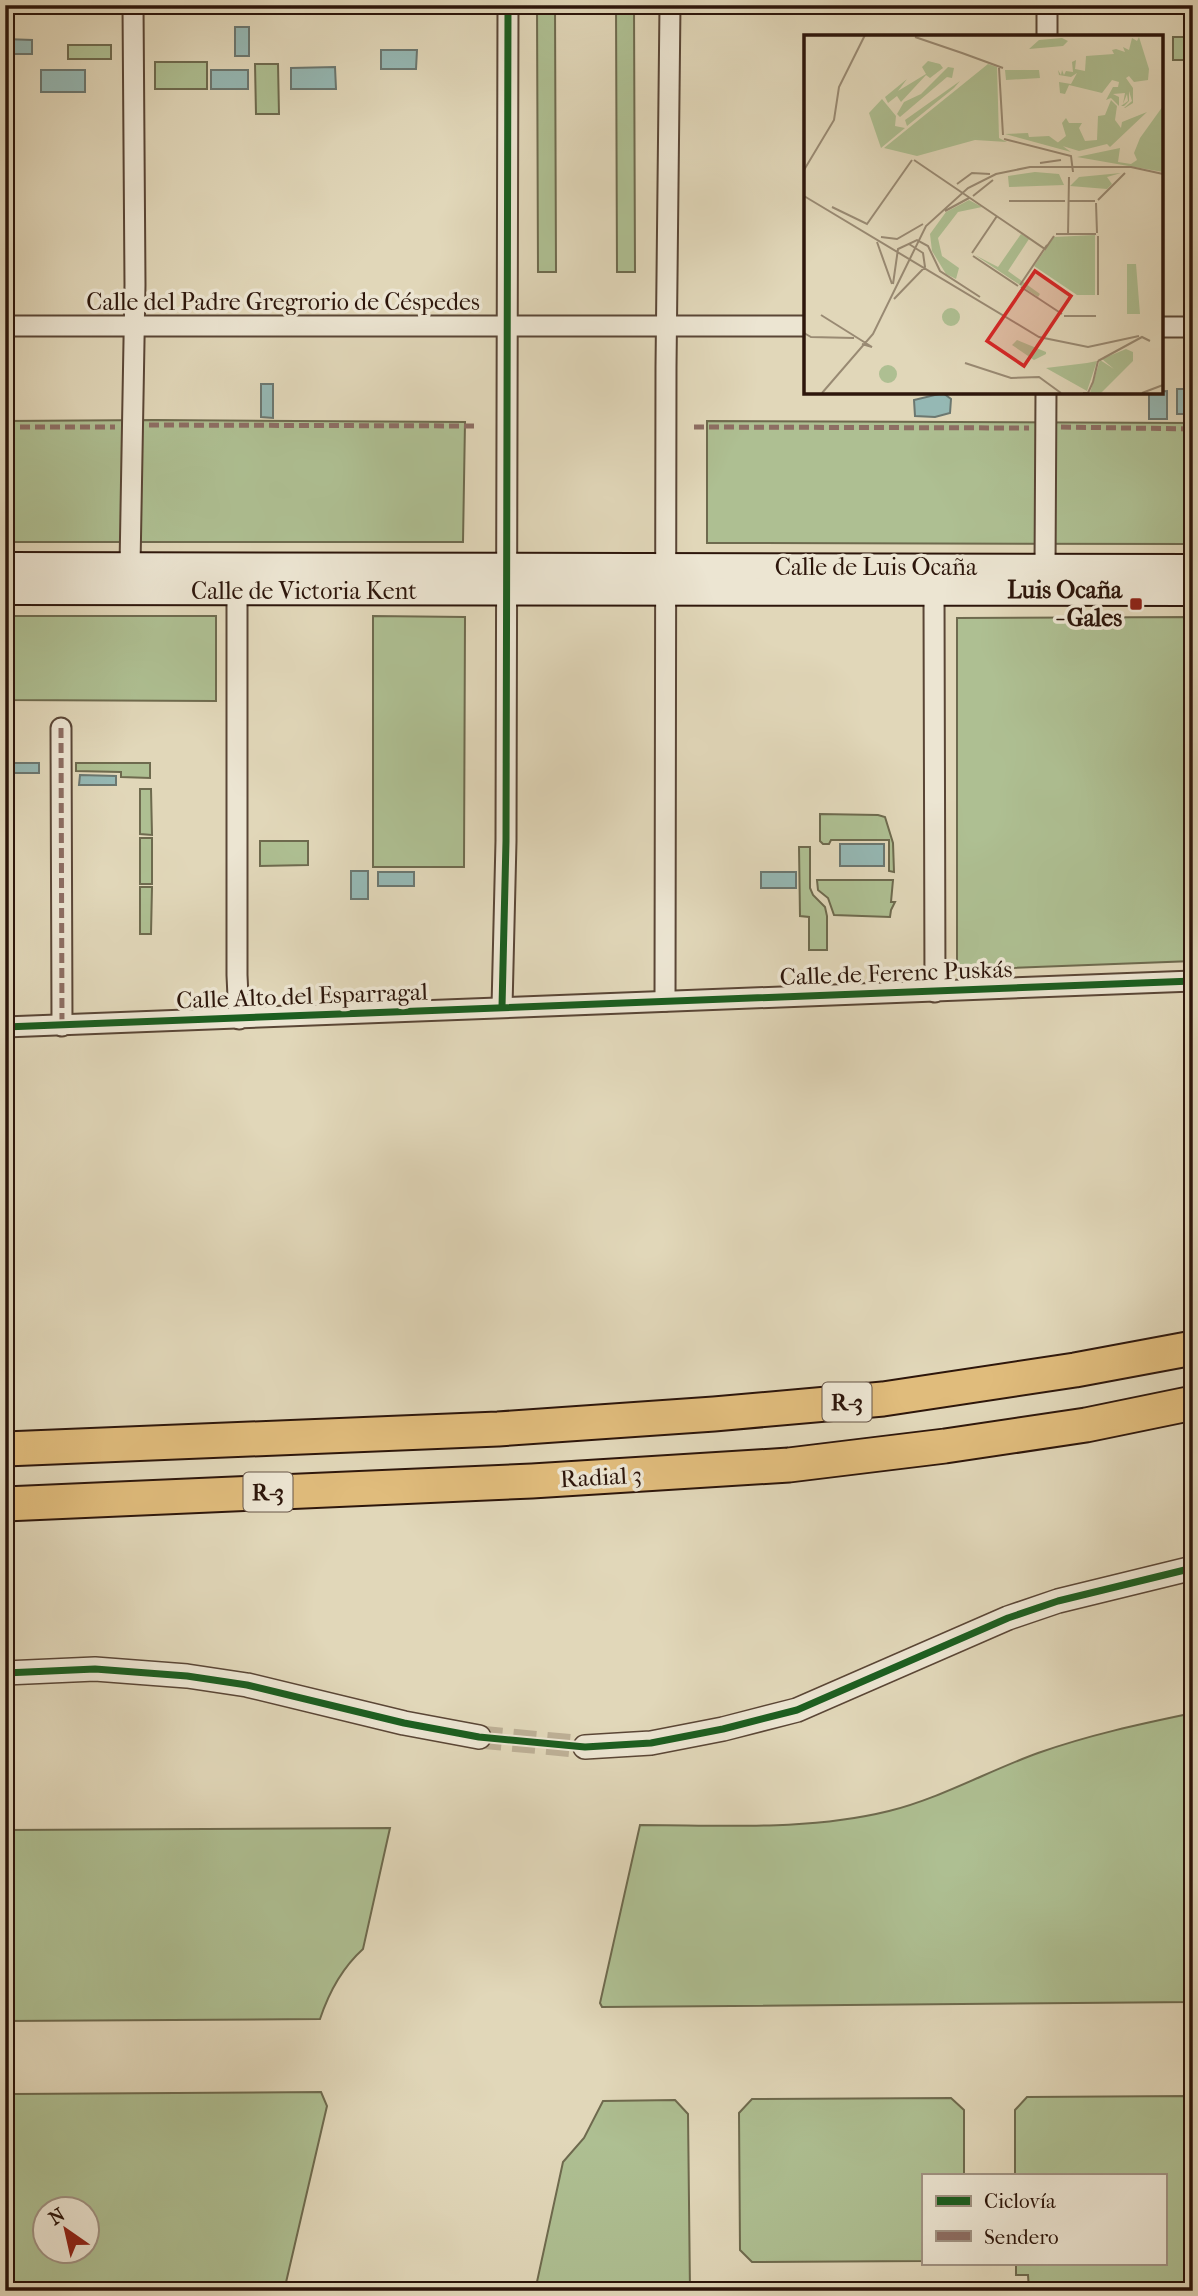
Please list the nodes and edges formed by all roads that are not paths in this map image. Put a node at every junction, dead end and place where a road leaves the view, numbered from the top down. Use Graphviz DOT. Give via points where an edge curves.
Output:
graph roads {
  1 [pos="134,5"];
  2 [pos="508,5"];
  3 [pos="670,5"];
  4 [pos="1047,5"];
  5 [pos="1047,35"];
  6 [pos="666,325"];
  7 [pos="5,326"];
  8 [pos="508,326"];
  9 [pos="133,327"];
  10 [pos="804,327"];
  11 [pos="1163,327"];
  12 [pos="1193,327"];
  13 [pos="1046,394"];
  14 [pos="5,566"];
  15 [pos="130,566"];
  16 [pos="1045,567"];
  17 [pos="1193,568"];
  18 [pos="507,579"];
  19 [pos="602,579"];
  20 [pos="666,580"];
  21 [pos="5,591"];
  22 [pos="237,591"];
  23 [pos="934,592"];
  24 [pos="1193,592"];
  25 [pos="61,728"];
  26 [pos="1193,981"];
  27 [pos="935,992"];
  28 [pos="665,1001"];
  29 [pos="601,1004"];
  30 [pos="502,1007"];
  31 [pos="239,1018"];
  32 [pos="61,1026"];
  33 [pos="5,1027"];
  34 [pos="1193,1348"];
  35 [pos="1193,1403"];
  36 [pos="5,1449"];
  37 [pos="5,1504"];
  38 [pos="1193,1568"];
  39 [pos="5,1673"];
  40 [pos="479,1737"];
  41 [pos="585,1748"];
  1 -- 9 [label="street"];
  2 -- 8 [label="street"];
  3 -- 6 [label="street"];
  4 -- 5 [label="street"];
  6 -- 8 [label="street, Calle del Padre Gregrorio de Céspedes"];
  6 -- 10 [label="street, Calle del Padre Gregrorio de Céspedes"];
  6 -- 20 [label="street"];
  7 -- 9 [label="street, Calle del Padre Gregrorio de Céspedes"];
  8 -- 9 [label="street, Calle del Padre Gregrorio de Céspedes"];
  8 -- 18 [label="street"];
  9 -- 15 [label="street"];
  11 -- 12 [label="street"];
  13 -- 16 [label="street"];
  14 -- 15 [label="main road, Calle de Victoria Kent"];
  15 -- 18 [label="main road, Calle de Victoria Kent"];
  16 -- 17 [label="main road, Calle de Luis Ocaña"];
  16 -- 20 [label="main road, Calle de Luis Ocaña"];
  18 -- 19 [label="main road, Calle de Victoria Kent"];
  18 -- 22 [label="main road, Calle de Victoria Kent"];
  18 -- 30 [label="street"];
  19 -- 20 [label="main road, Calle de Luis Ocaña"];
  20 -- 23 [label="main road, Calle de Luis Ocaña"];
  20 -- 28 [label="street"];
  21 -- 22 [label="main road, Calle de Victoria Kent"];
  22 -- 31 [label="street"];
  23 -- 24 [label="main road, Calle de Luis Ocaña"];
  23 -- 27 [label="street"];
  25 -- 32 [label="street"];
  26 -- 27 [label="street, Calle de Ferenc Puskás"];
  27 -- 28 [label="street, Calle de Ferenc Puskás"];
  28 -- 29 [label="street, Calle de Ferenc Puskás"];
  29 -- 30 [label="street, Calle Alto del Esparragal"];
  30 -- 31 [label="street, Calle Alto del Esparragal"];
  31 -- 32 [label="street, Calle Alto del Esparragal"];
  32 -- 33 [label="street, Calle Alto del Esparragal"];
  34 -- 36 [label="highway, R-3" via="883,1399 714,1415 498,1429"];
  35 -- 37 [label="highway, Radial 3 / R-3" via="1086,1425 789,1465 518,1482"];
  38 -- 41 [label="street" via="1008,1618 797,1710 651,1743"];
  39 -- 40 [label="street" via="95,1669 187,1676"];
}
